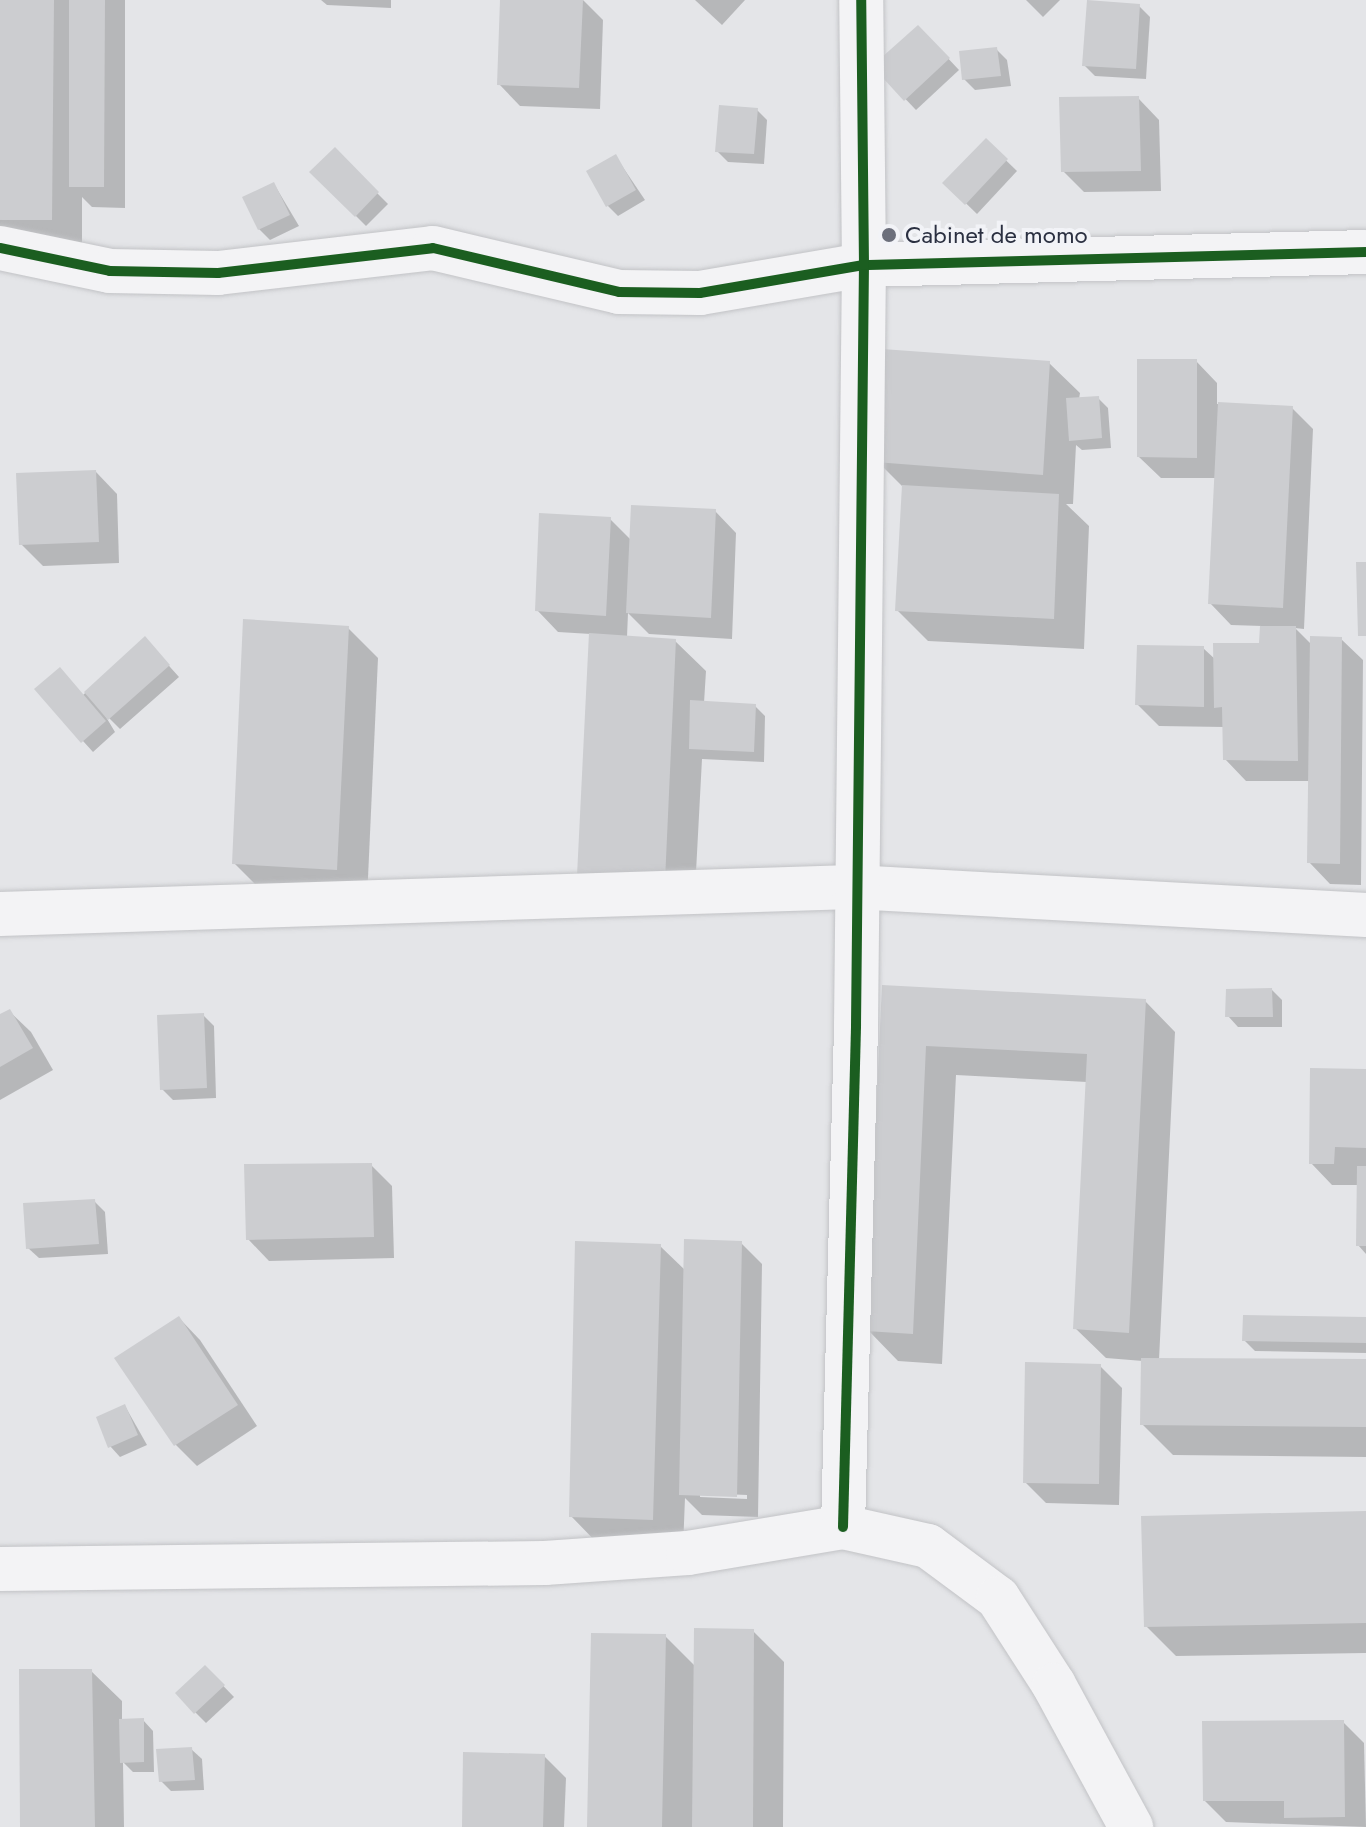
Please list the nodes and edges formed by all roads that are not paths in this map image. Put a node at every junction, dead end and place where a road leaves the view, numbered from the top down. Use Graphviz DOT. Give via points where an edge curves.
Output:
graph roads {
  1 [pos="861,0"];
  2 [pos="0,248"];
  3 [pos="1366,252"];
  4 [pos="864,265"];
  5 [pos="853,887"];
  6 [pos="0,914"];
  7 [pos="1366,915"];
  8 [pos="843,1527"];
  9 [pos="0,1569"];
  10 [pos="1131,1827"];
  1 -- 4 [label="street"];
  2 -- 4 [label="street" via="110,271 218,273 433,248 619,292 700,293"];
  3 -- 4 [label="street"];
  4 -- 5 [label="street"];
  5 -- 6 [label="street"];
  5 -- 7 [label="street"];
  5 -- 8 [label="street" via="856,1026"];
  8 -- 9 [label="street" via="688,1553 545,1563"];
  8 -- 10 [label="street" via="928,1546 998,1598 1054,1685"];
}
